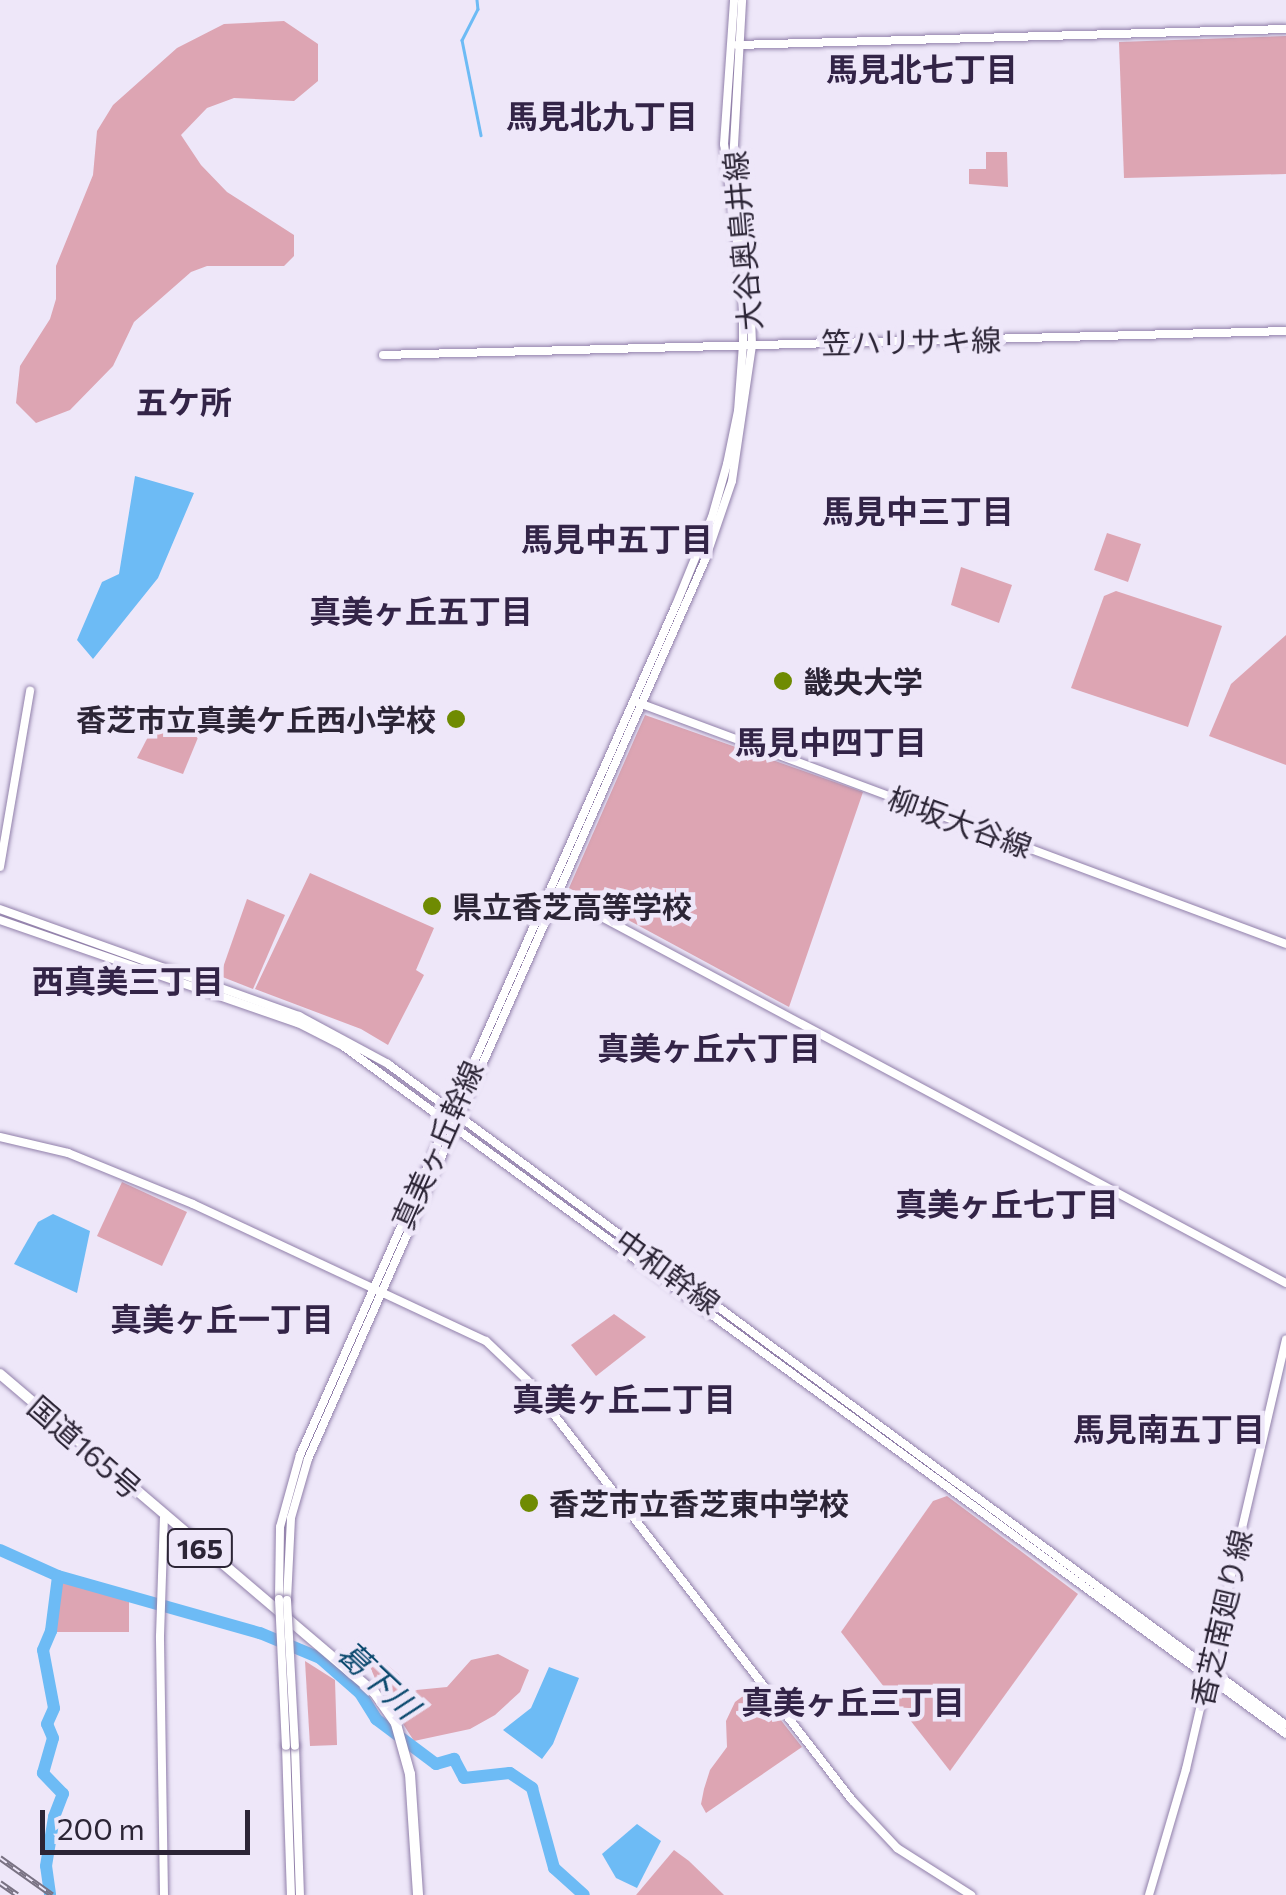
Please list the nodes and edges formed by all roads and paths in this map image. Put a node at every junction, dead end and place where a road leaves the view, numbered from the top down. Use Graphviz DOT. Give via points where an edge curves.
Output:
graph roads {
  1 [pos="734,0"];
  2 [pos="742,0"];
  3 [pos="1286,29"];
  4 [pos="736,45"];
  5 [pos="1286,331"];
  6 [pos="748,345"];
  7 [pos="383,355"];
  8 [pos="30,691"];
  9 [pos="637,702"];
  10 [pos="0,868"];
  11 [pos="553,891"];
  12 [pos="0,909"];
  13 [pos="0,920"];
  14 [pos="1286,944"];
  15 [pos="456,1111"];
  16 [pos="450,1124"];
  17 [pos="0,1137"];
  18 [pos="1286,1282"];
  19 [pos="377,1289"];
  20 [pos="1286,1338"];
  21 [pos="0,1374"];
  22 [pos="164,1518"];
  23 [pos="1208,1672"];
  24 [pos="1286,1725"];
  25 [pos="1286,1734"];
  26 [pos="291,1746"];
  27 [pos="164,1895"];
  28 [pos="291,1895"];
  29 [pos="300,1895"];
  30 [pos="418,1895"];
  31 [pos="971,1895"];
  32 [pos="1149,1895"];
  1 -- 4 [label="street"];
  2 -- 4 [label="street"];
  3 -- 4 [label="street"];
  4 -- 6 [label="street, 大谷奥鳥井線" via="724,144"];
  5 -- 6 [label="street, 笠ハリサキ線"];
  6 -- 7 [label="street, 笠ハリサキ線"];
  6 -- 9 [label="street, 大谷奥鳥井線" via="747,402 727,497"];
  8 -- 10 [label="street"];
  9 -- 11 [label="street, 真美ヶ丘幹線"];
  9 -- 14 [label="street, 柳坂大谷線"];
  11 -- 15 [label="street, 真美ヶ丘幹線"];
  11 -- 18 [label="street"];
  12 -- 15 [label="street, 中和幹線" via="299,1016 343,1036"];
  13 -- 16 [label="street, 中和幹線" via="298,1023 343,1046"];
  15 -- 16 [label="street, 真美ヶ丘幹線"];
  15 -- 23 [label="street, 中和幹線"];
  16 -- 19 [label="street, 真美ヶ丘幹線"];
  16 -- 23 [label="street, 中和幹線"];
  17 -- 19 [label="street" via="80,1157"];
  19 -- 26 [label="street, 真美ヶ丘幹線, bridge" via="302,1475 288,1538 283,1600"];
  19 -- 31 [label="street" via="476,1334 508,1359 852,1800 897,1848"];
  20 -- 23 [label="street, 香芝南廻り線"];
  21 -- 22 [label="highway, 国道165号 / 165"];
  22 -- 27 [label="street"];
  22 -- 30 [label="highway, 国道165号 / 165" via="355,1672 396,1724 415,1803"];
  23 -- 24 [label="street, 中和幹線"];
  23 -- 25 [label="street, 中和幹線"];
  23 -- 32 [label="street, 香芝南廻り線"];
  26 -- 28 [label="street"];
  26 -- 29 [label="street"];
}
